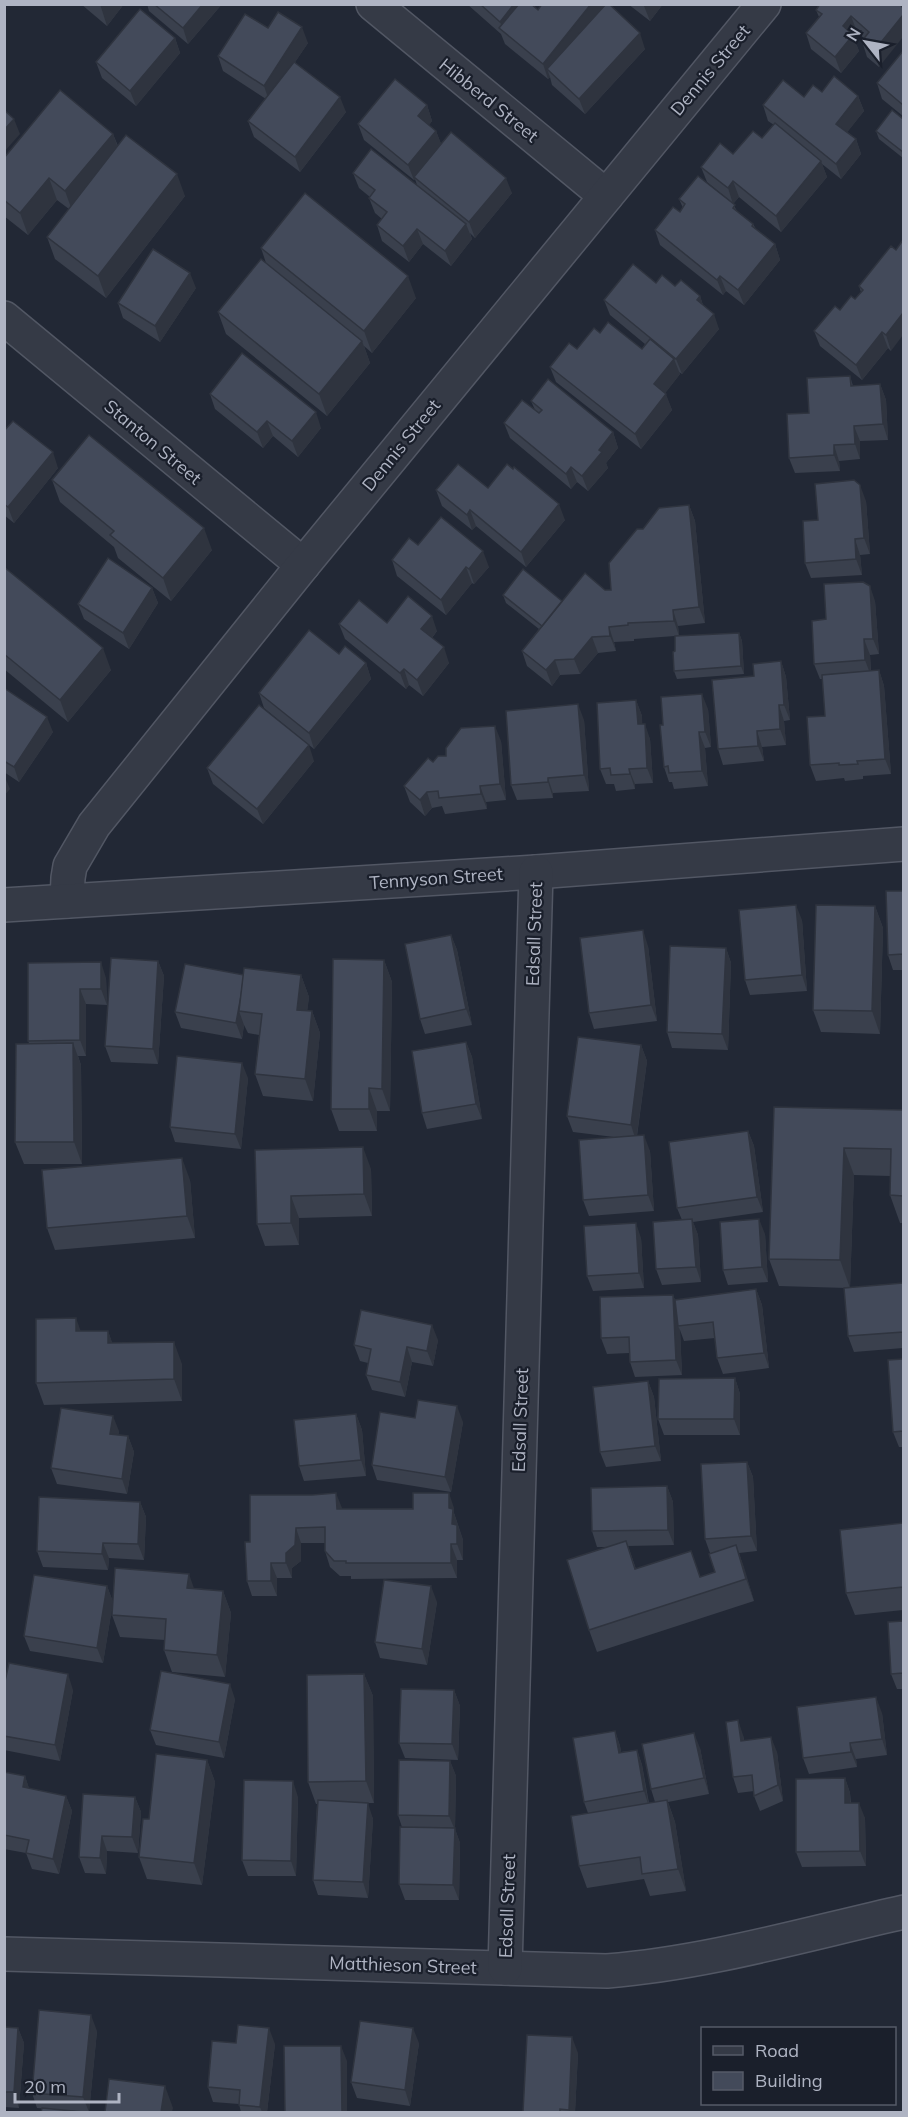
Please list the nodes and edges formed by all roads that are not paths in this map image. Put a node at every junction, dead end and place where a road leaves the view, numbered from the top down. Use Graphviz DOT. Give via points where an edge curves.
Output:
graph roads {
  1 [pos="373,4"];
  2 [pos="764,4"];
  3 [pos="606,196"];
  4 [pos="4,318"];
  5 [pos="303,566"];
  6 [pos="903,844"];
  7 [pos="536,872"];
  8 [pos="67,901"];
  9 [pos="4,905"];
  10 [pos="903,1912"];
  11 [pos="4,1954"];
  12 [pos="505,1968"];
  1 -- 3 [label="street, Hibberd Street"];
  2 -- 3 [label="street, Dennis Street"];
  3 -- 5 [label="street, Dennis Street"];
  4 -- 5 [label="street, Stanton Street"];
  5 -- 8 [label="street, Dennis Street" via="94,825 70,866"];
  6 -- 7 [label="street, Tennyson Street"];
  7 -- 8 [label="street, Tennyson Street"];
  7 -- 12 [label="street, Edsall Street"];
  8 -- 9 [label="street, Tennyson Street"];
  10 -- 12 [label="street, Matthieson Street" via="647,1968"];
  11 -- 12 [label="street, Matthieson Street"];
}
